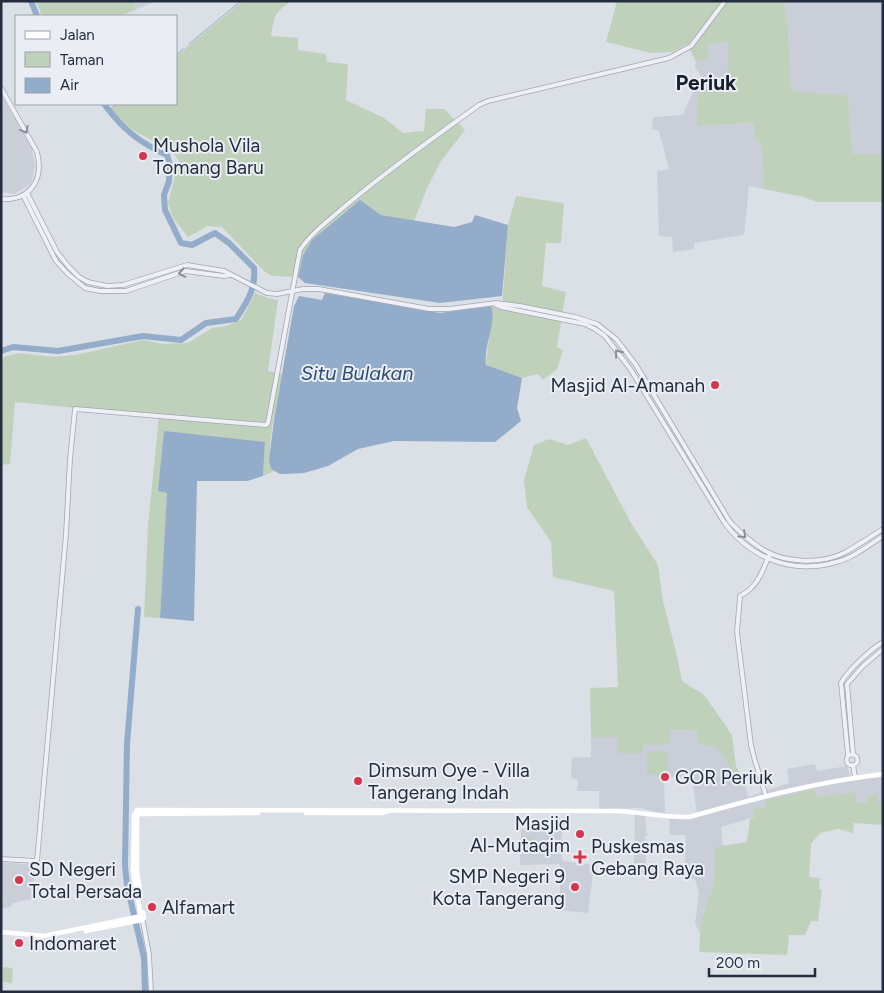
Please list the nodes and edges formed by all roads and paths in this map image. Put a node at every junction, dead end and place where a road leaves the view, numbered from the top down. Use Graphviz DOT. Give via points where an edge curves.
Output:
graph roads {
  1 [pos="725,1"];
  2 [pos="1,88"];
  3 [pos="25,194"];
  4 [pos="1,199"];
  5 [pos="293,290"];
  6 [pos="596,327"];
  7 [pos="883,529"];
  8 [pos="883,536"];
  9 [pos="770,553"];
  10 [pos="767,559"];
  11 [pos="883,642"];
  12 [pos="883,649"];
  13 [pos="851,755"];
  14 [pos="853,765"];
  15 [pos="883,774"];
  16 [pos="855,777"];
  17 [pos="766,796"];
  18 [pos="1,859"];
  19 [pos="142,918"];
  20 [pos="1,934"];
  21 [pos="151,992"];
  1 -- 5 [label="street" via="691,46 669,58 479,105 401,161 306,242 300,250"];
  2 -- 3 [label="street, one-way" via="39,158 40,171"];
  3 -- 4 [label="street"];
  3 -- 5 [label="street" via="56,260 85,288 126,291 185,271 230,275 267,293"];
  5 -- 6 [label="street" via="318,289 429,309 494,304 520,306 565,317 575,316"];
  5 -- 18 [label="street" via="268,423 263,426 78,408 73,412 68,509 37,861"];
  6 -- 9 [label="street, one-way" via="616,339 636,365 730,522"];
  10 -- 6 [label="street, one-way" via="737,538 726,525 631,370"];
  7 -- 9 [label="street" via="843,554 826,558 799,560"];
  8 -- 10 [label="street" via="837,562 808,566"];
  9 -- 10 [label="street"];
  10 -- 17 [label="street" via="760,577 740,596 737,632 752,750"];
  11 -- 13 [label="street" via="841,683"];
  12 -- 13 [label="street" via="847,684"];
  13 -- 14 [label="street" via="847,762"];
  13 -- 14 [label="street" via="856,755 858,760"];
  14 -- 16 [label="street"];
  15 -- 16 [label="main road"];
  16 -- 17 [label="main road"];
  17 -- 19 [label="main road" via="680,818 616,811 139,814 137,870"];
  19 -- 20 [label="main road" via="44,936"];
  19 -- 21 [label="street" via="149,954"];
}
